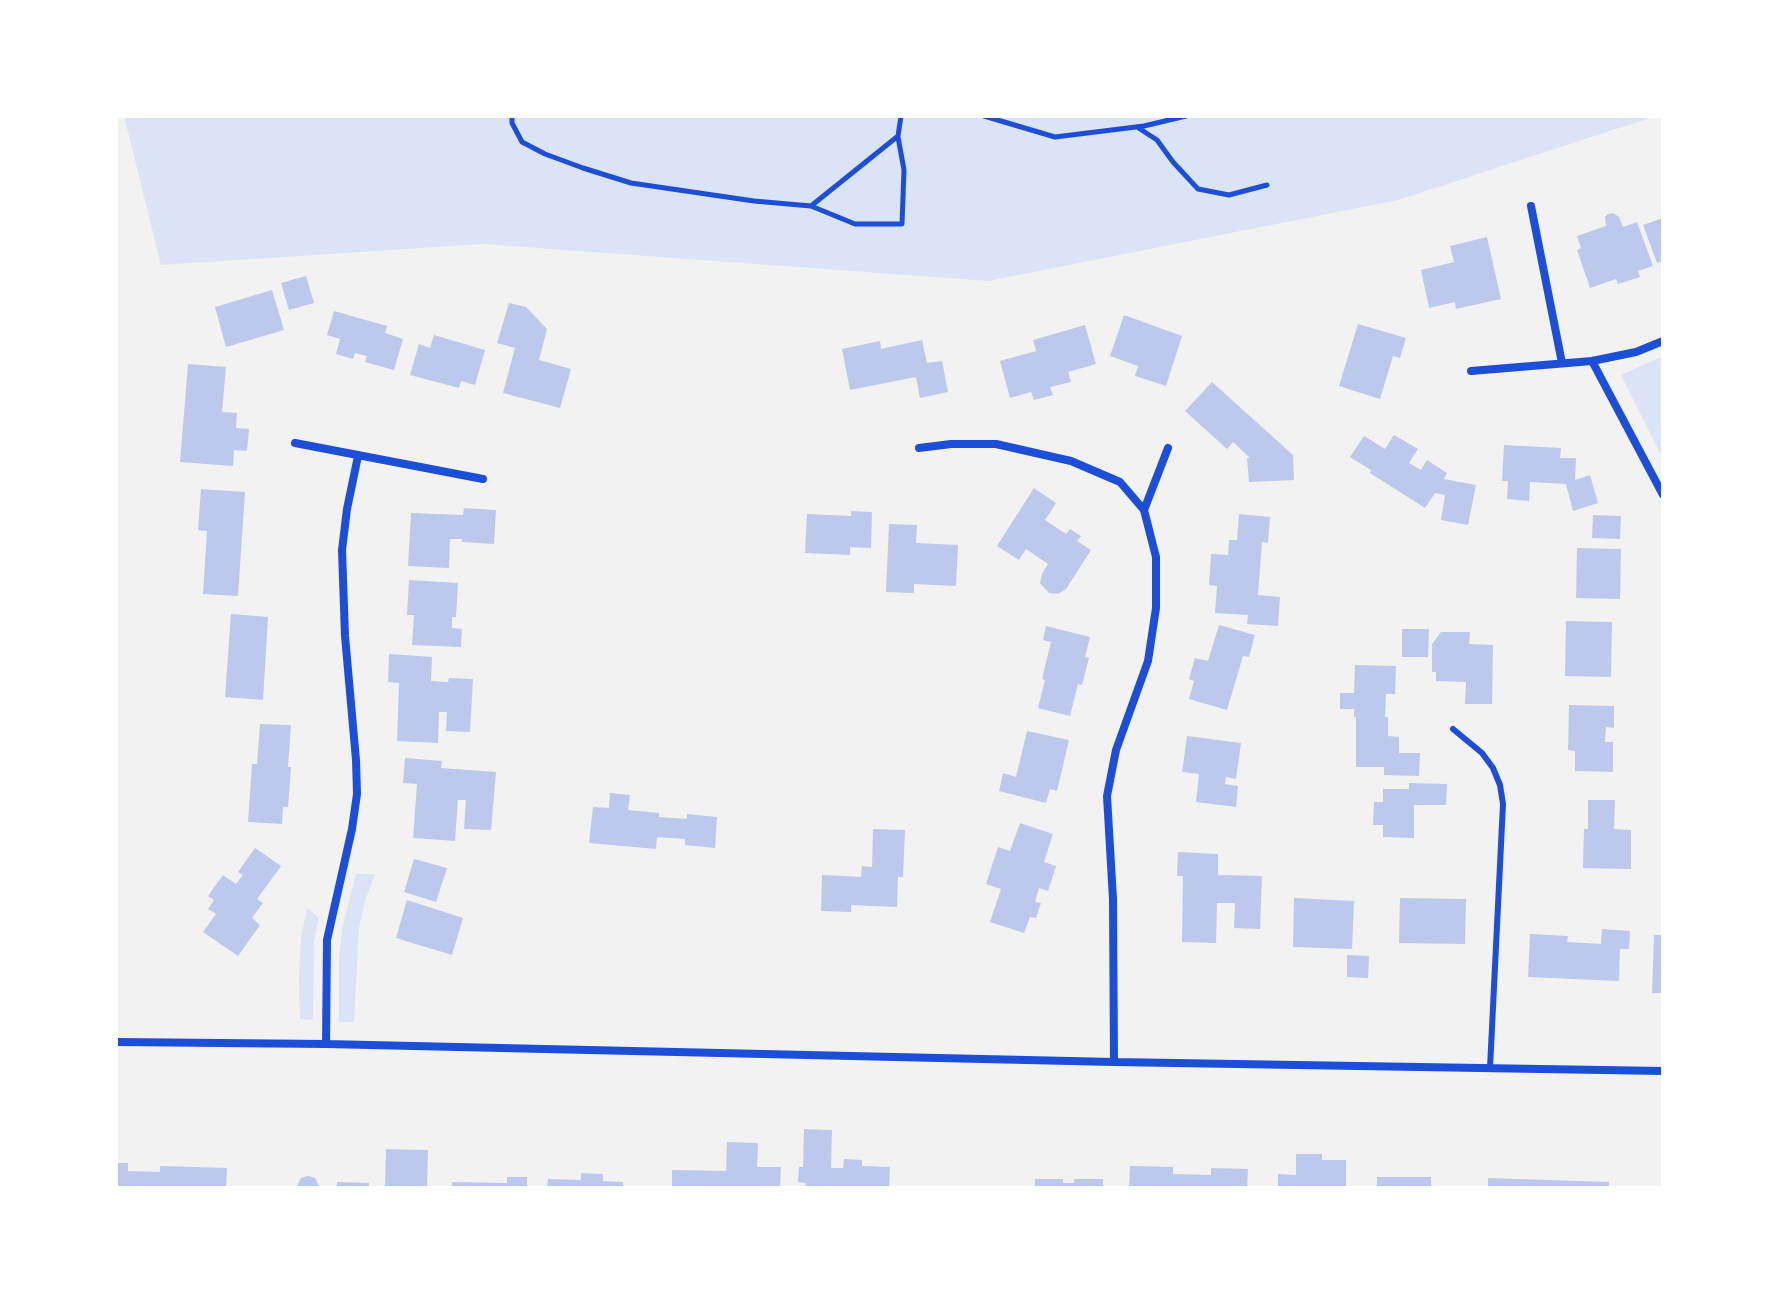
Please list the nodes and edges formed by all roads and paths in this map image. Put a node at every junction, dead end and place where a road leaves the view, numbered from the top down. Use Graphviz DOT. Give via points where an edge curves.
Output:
graph roads {
  1 [pos="512,116"];
  2 [pos="901,116"];
  3 [pos="984,116"];
  4 [pos="1186,116"];
  5 [pos="1137,127"];
  6 [pos="898,136"];
  7 [pos="1267,185"];
  8 [pos="811,206"];
  9 [pos="1531,206"];
  10 [pos="1663,341"];
  11 [pos="1592,361"];
  12 [pos="1562,363"];
  13 [pos="1471,371"];
  14 [pos="295,443"];
  15 [pos="919,448"];
  16 [pos="1168,448"];
  17 [pos="358,456"];
  18 [pos="483,479"];
  19 [pos="1663,495"];
  20 [pos="1144,510"];
  21 [pos="1453,729"];
  22 [pos="116,1042"];
  23 [pos="326,1044"];
  24 [pos="1114,1062"];
  25 [pos="1490,1068"];
  26 [pos="1663,1071"];
  1 -- 8 [label="path" via="522,142 631,183"];
  2 -- 6 [label="path"];
  3 -- 5 [label="path" via="1055,137"];
  4 -- 5 [label="path"];
  5 -- 7 [label="path" via="1157,140 1198,189 1229,195"];
  6 -- 8 [label="path"];
  6 -- 8 [label="path" via="904,170 902,224 855,224"];
  9 -- 12 [label="street"];
  10 -- 11 [label="street"];
  11 -- 12 [label="street"];
  11 -- 19 [label="street"];
  12 -- 13 [label="street"];
  14 -- 17 [label="street"];
  15 -- 20 [label="street" via="996,444 1071,461 1120,482"];
  16 -- 20 [label="street"];
  17 -- 18 [label="street"];
  17 -- 23 [label="street" via="342,550 357,794 327,940"];
  20 -- 24 [label="street" via="1156,557 1156,608 1148,661 1116,750 1107,796"];
  21 -- 25 [label="lane" via="1493,768 1503,804"];
  22 -- 23 [label="street"];
  23 -- 24 [label="street"];
  24 -- 25 [label="street"];
  25 -- 26 [label="street"];
}
